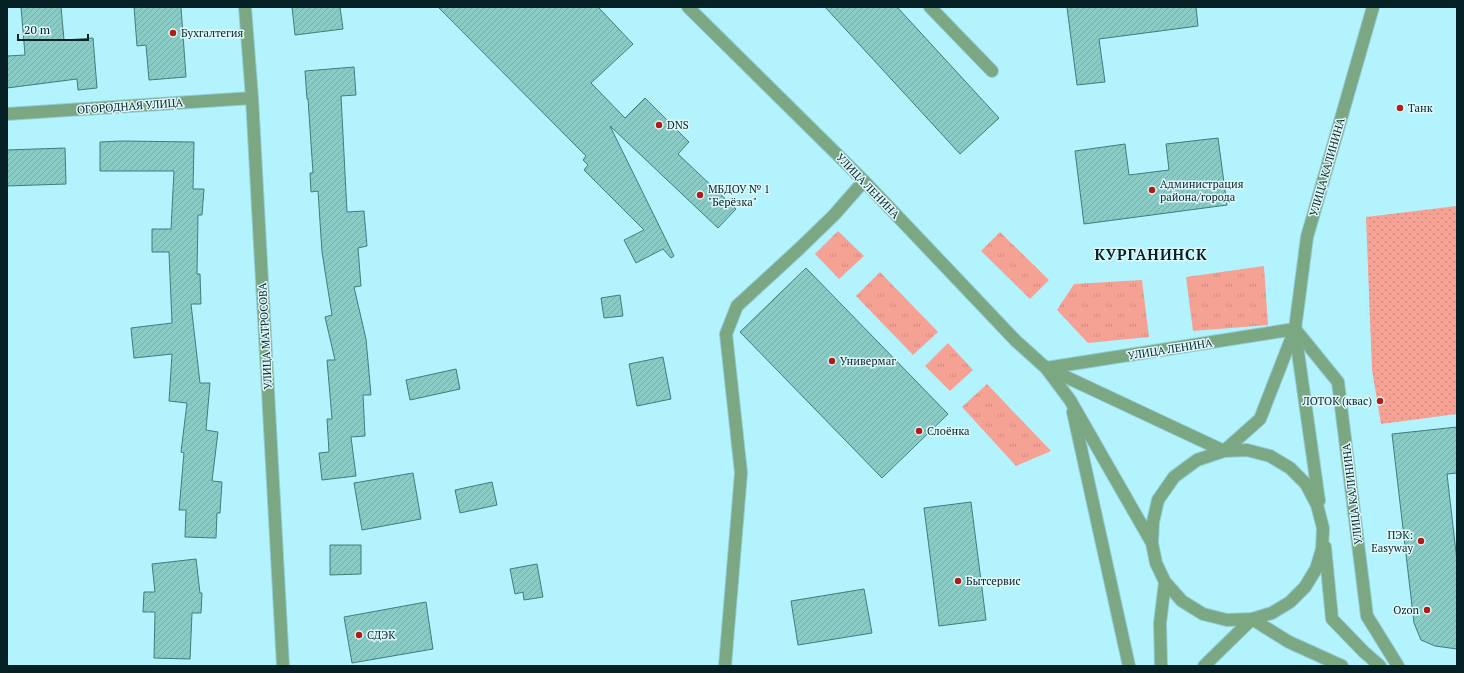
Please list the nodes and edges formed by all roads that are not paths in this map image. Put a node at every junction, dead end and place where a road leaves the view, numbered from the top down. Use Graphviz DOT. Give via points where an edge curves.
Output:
graph roads {
  1 [pos="245,7"];
  2 [pos="688,7"];
  3 [pos="930,7"];
  4 [pos="1374,7"];
  5 [pos="992,71"];
  6 [pos="252,98"];
  7 [pos="7,114"];
  8 [pos="864,181"];
  9 [pos="1295,330"];
  10 [pos="1046,368"];
  11 [pos="1070,400"];
  12 [pos="1224,451"];
  13 [pos="1322,528"];
  14 [pos="1152,543"];
  15 [pos="1165,582"];
  16 [pos="1252,620"];
  17 [pos="283,666"];
  18 [pos="725,666"];
  19 [pos="1128,666"];
  20 [pos="1161,666"];
  21 [pos="1204,666"];
  22 [pos="1342,666"];
  23 [pos="1380,666"];
  24 [pos="1398,666"];
  1 -- 6 [label="street, УЛИЦА МАТРОСОВА"];
  2 -- 8 [label="street, УЛИЦА ЛЕНИНА"];
  3 -- 5 [label="street"];
  4 -- 9 [label="street, УЛИЦА КАЛИНИНА" via="1307,236"];
  6 -- 7 [label="street, ОГОРОДНАЯ УЛИЦА"];
  6 -- 17 [label="street, УЛИЦА МАТРОСОВА"];
  8 -- 10 [label="street, УЛИЦА ЛЕНИНА" via="1016,341"];
  8 -- 18 [label="street" via="799,249 736,306 726,334 741,473"];
  9 -- 10 [label="street, УЛИЦА ЛЕНИНА"];
  9 -- 12 [label="street, УЛИЦА КАЛИНИНА" via="1260,419"];
  9 -- 13 [label="street, УЛИЦА КАЛИНИНА"];
  9 -- 24 [label="street, УЛИЦА КАЛИНИНА" via="1338,382 1367,616"];
  10 -- 11 [label="street, УЛИЦА ЛЕНИНА"];
  10 -- 12 [label="street, УЛИЦА ЛЕНИНА"];
  11 -- 14 [label="street, УЛИЦА ЛЕНИНА"];
  11 -- 19 [label="street"];
  12 -- 13 [label="street" via="1247,450 1270,456 1290,468 1306,484 1318,505"];
  12 -- 14 [label="street" via="1197,460 1174,478 1158,500"];
  13 -- 16 [label="street" via="1322,549 1316,569 1305,587 1290,602 1272,613"];
  13 -- 23 [label="street" via="1332,619"];
  14 -- 15 [label="street" via="1156,563"];
  15 -- 16 [label="street" via="1182,601 1203,614 1227,620"];
  15 -- 20 [label="street" via="1160,623"];
  16 -- 21 [label="street"];
  16 -- 22 [label="street" via="1289,642"];
}
